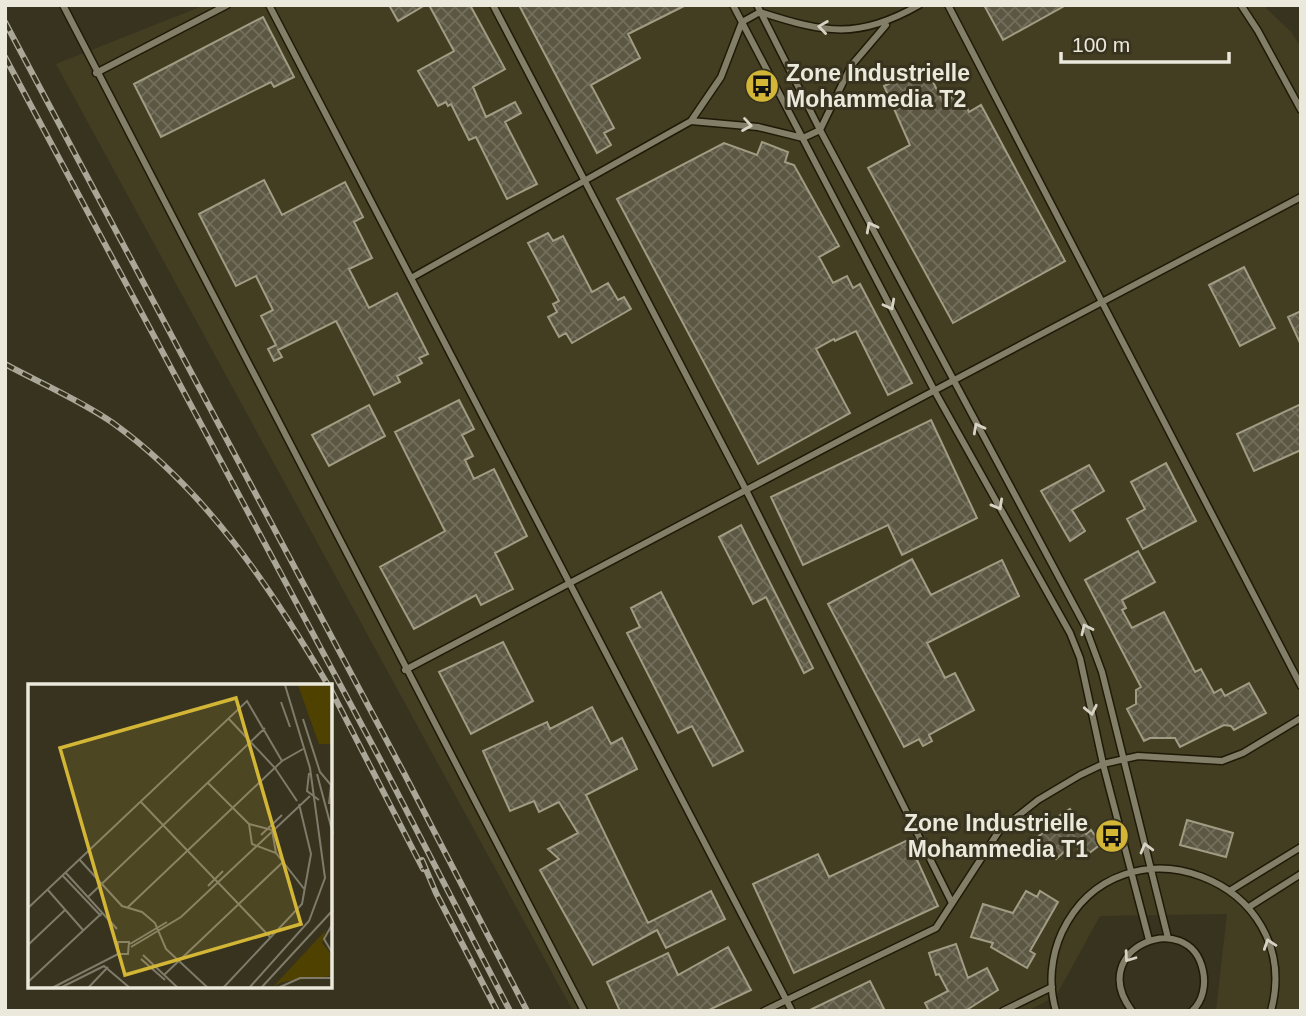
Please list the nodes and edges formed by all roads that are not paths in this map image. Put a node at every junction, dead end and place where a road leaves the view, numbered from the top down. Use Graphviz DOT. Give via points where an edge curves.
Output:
graph roads {
  1 [pos="63,5"];
  2 [pos="227,5"];
  3 [pos="269,5"];
  4 [pos="493,5"];
  5 [pos="733,5"];
  6 [pos="919,5"];
  7 [pos="948,5"];
  8 [pos="1241,5"];
  9 [pos="758,8"];
  10 [pos="742,22"];
  11 [pos="888,23"];
  12 [pos="96,73"];
  13 [pos="1301,110"];
  14 [pos="691,121"];
  15 [pos="820,130"];
  16 [pos="803,138"];
  17 [pos="585,181"];
  18 [pos="1301,197"];
  19 [pos="411,278"];
  20 [pos="1100,303"];
  21 [pos="952,379"];
  22 [pos="934,390"];
  23 [pos="746,490"];
  24 [pos="570,583"];
  25 [pos="405,670"];
  26 [pos="1301,686"];
  27 [pos="1301,718"];
  28 [pos="1123,759"];
  29 [pos="1103,764"];
  30 [pos="1301,847"];
  31 [pos="1152,869"];
  32 [pos="1131,873"];
  33 [pos="1301,874"];
  34 [pos="1231,890"];
  35 [pos="952,903"];
  36 [pos="1249,907"];
  37 [pos="1168,938"];
  38 [pos="1149,940"];
  39 [pos="1052,987"];
  40 [pos="787,1000"];
  41 [pos="1055,1008"];
  42 [pos="584,1011"];
  43 [pos="764,1011"];
  44 [pos="792,1011"];
  45 [pos="1003,1011"];
  46 [pos="1044,1011"];
  47 [pos="1132,1011"];
  48 [pos="1192,1011"];
  49 [pos="1272,1011"];
  1 -- 12 [label="lane"];
  2 -- 12 [label="lane"];
  3 -- 19 [label="lane"];
  4 -- 17 [label="lane"];
  5 -- 10 [label="lane"];
  6 -- 11 [label="lane"];
  7 -- 20 [label="lane"];
  8 -- 13 [label="lane"];
  9 -- 10 [label="lane"];
  11 -- 9 [label="lane, one-way" via="868,29 832,29"];
  9 -- 15 [label="lane"];
  10 -- 14 [label="lane" via="721,77"];
  10 -- 16 [label="lane"];
  11 -- 15 [label="lane" via="851,66"];
  12 -- 25 [label="lane"];
  14 -- 16 [label="lane, one-way" via="758,127"];
  14 -- 17 [label="lane"];
  15 -- 16 [label="lane"];
  21 -- 15 [label="lane, one-way"];
  16 -- 22 [label="lane, one-way"];
  17 -- 19 [label="lane"];
  17 -- 23 [label="lane"];
  18 -- 20 [label="lane"];
  19 -- 24 [label="lane"];
  20 -- 21 [label="lane"];
  20 -- 26 [label="lane"];
  21 -- 22 [label="lane"];
  28 -- 21 [label="lane, one-way" via="1102,672 1085,626"];
  22 -- 23 [label="lane"];
  22 -- 29 [label="lane, one-way" via="1070,633"];
  23 -- 24 [label="lane"];
  23 -- 35 [label="lane"];
  24 -- 25 [label="lane"];
  24 -- 40 [label="lane"];
  25 -- 42 [label="lane"];
  27 -- 28 [label="lane" via="1222,761 1156,756"];
  28 -- 29 [label="lane"];
  31 -- 28 [label="lane, one-way"];
  29 -- 32 [label="lane"];
  29 -- 35 [label="lane" via="1038,800 999,831"];
  30 -- 34 [label="lane"];
  31 -- 32 [label="lane"];
  31 -- 34 [label="lane" via="1187,870"];
  31 -- 37 [label="lane"];
  32 -- 38 [label="lane"];
  32 -- 39 [label="lane" via="1098,890 1072,916 1056,950"];
  33 -- 36 [label="lane"];
  34 -- 36 [label="lane"];
  35 -- 40 [label="lane" via="936,928"];
  49 -- 36 [label="lane, one-way" via="1273,954"];
  37 -- 38 [label="lane"];
  37 -- 48 [label="lane" via="1189,947 1202,965 1203,995"];
  38 -- 47 [label="lane, one-way" via="1129,954 1120,977"];
  39 -- 41 [label="lane"];
  39 -- 45 [label="lane"];
  40 -- 43 [label="lane"];
  40 -- 44 [label="lane"];
  41 -- 46 [label="lane"];
}
